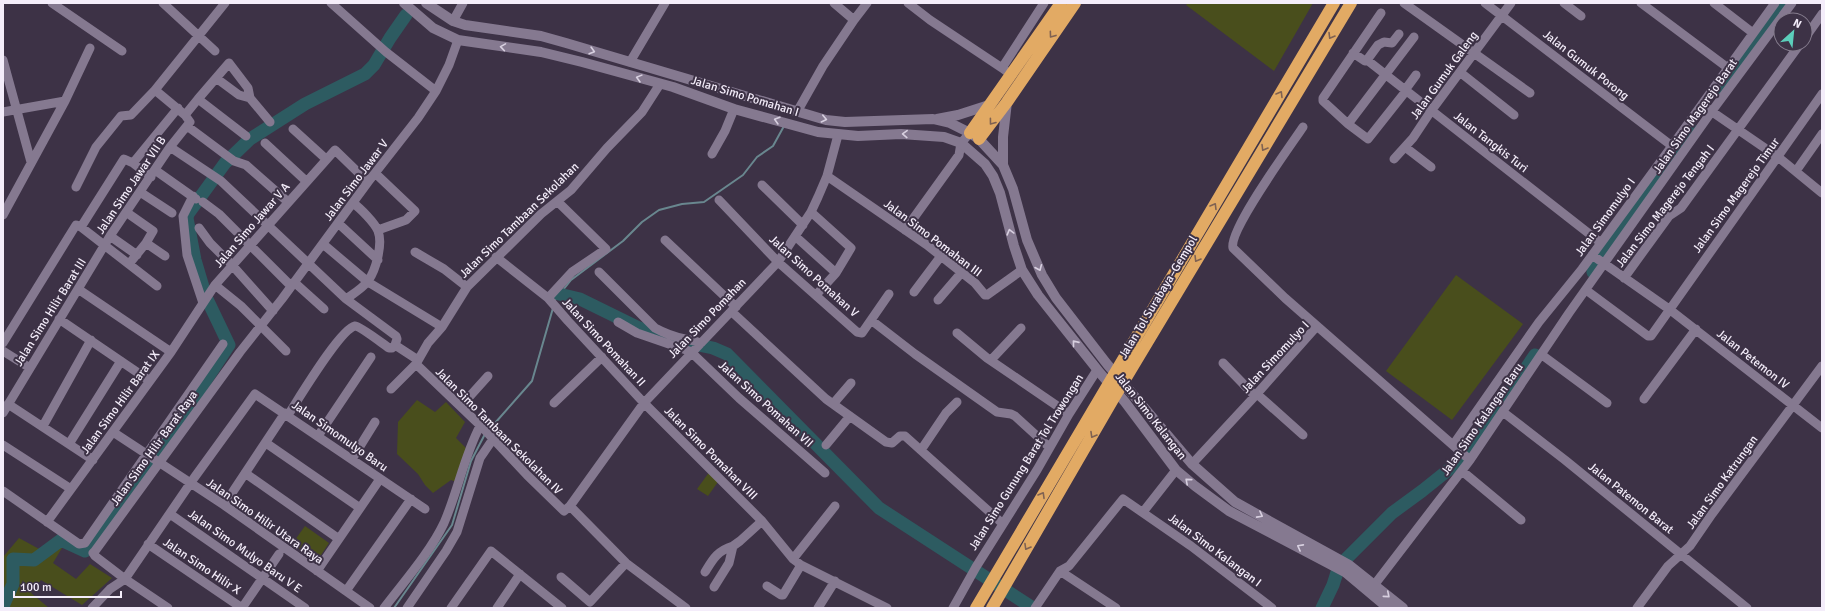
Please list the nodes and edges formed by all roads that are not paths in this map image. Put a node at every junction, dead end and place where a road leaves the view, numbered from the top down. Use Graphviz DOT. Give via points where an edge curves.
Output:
graph roads {
  1 [pos="52,3"];
  2 [pos="164,3"];
  3 [pos="225,3"];
  4 [pos="331,3"];
  5 [pos="404,3"];
  6 [pos="426,3"];
  7 [pos="463,3"];
  8 [pos="665,3"];
  9 [pos="834,3"];
  10 [pos="868,3"];
  11 [pos="908,3"];
  12 [pos="1044,3"];
  13 [pos="1061,3"];
  14 [pos="1075,3"];
  15 [pos="1334,3"];
  16 [pos="1351,3"];
  17 [pos="1404,3"];
  18 [pos="1485,3"];
  19 [pos="1511,3"];
  20 [pos="1564,3"];
  21 [pos="1641,3"];
  22 [pos="1714,3"];
  23 [pos="1775,3"];
  24 [pos="1792,3"];
  25 [pos="1381,14"];
  26 [pos="1822,14"];
  27 [pos="1502,15"];
  28 [pos="1581,16"];
  29 [pos="854,20"];
  30 [pos="453,21"];
  31 [pos="1813,27"];
  32 [pos="1754,33"];
  33 [pos="1399,34"];
  34 [pos="198,36"];
  35 [pos="1414,37"];
  36 [pos="458,40"];
  37 [pos="554,40"];
  38 [pos="90,48"];
  39 [pos="122,51"];
  40 [pos="215,51"];
  41 [pos="1794,52"];
  42 [pos="546,53"];
  43 [pos="1353,53"];
  44 [pos="1474,54"];
  45 [pos="3,60"];
  46 [pos="1367,60"];
  47 [pos="630,62"];
  48 [pos="1728,68"];
  49 [pos="1460,73"];
  50 [pos="1385,74"];
  51 [pos="1011,75"];
  52 [pos="1416,75"];
  53 [pos="216,78"];
  54 [pos="660,84"];
  55 [pos="155,90"];
  56 [pos="436,91"];
  57 [pos="1406,91"];
  58 [pos="1530,93"];
  59 [pos="1822,94"];
  60 [pos="250,98"];
  61 [pos="198,99"];
  62 [pos="65,101"];
  63 [pos="1007,102"];
  64 [pos="990,105"];
  65 [pos="178,108"];
  66 [pos="1707,108"];
  67 [pos="734,109"];
  68 [pos="17,110"];
  69 [pos="1431,111"];
  70 [pos="3,112"];
  71 [pos="797,112"];
  72 [pos="185,115"];
  73 [pos="1514,115"];
  74 [pos="933,119"];
  75 [pos="270,122"];
  76 [pos="1348,124"];
  77 [pos="187,126"];
  78 [pos="1303,127"];
  79 [pos="293,129"];
  80 [pos="1738,129"];
  81 [pos="1822,134"];
  82 [pos="246,136"];
  83 [pos="974,136"];
  84 [pos="837,138"];
  85 [pos="265,143"];
  86 [pos="961,143"];
  87 [pos="1672,146"];
  88 [pos="170,147"];
  89 [pos="1405,147"];
  90 [pos="969,150"];
  91 [pos="712,154"];
  92 [pos="959,155"];
  93 [pos="1778,157"];
  94 [pos="326,159"];
  95 [pos="1394,159"];
  96 [pos="30,162"];
  97 [pos="133,164"];
  98 [pos="1003,165"];
  99 [pos="1431,167"];
  100 [pos="1796,171"];
  101 [pos="153,173"];
  102 [pos="375,174"];
  103 [pos="827,176"];
  104 [pos="306,182"];
  105 [pos="368,182"];
  106 [pos="762,185"];
  107 [pos="76,187"];
  108 [pos="140,192"];
  109 [pos="1822,193"];
  110 [pos="197,199"];
  111 [pos="719,200"];
  112 [pos="288,202"];
  113 [pos="558,202"];
  114 [pos="353,203"];
  115 [pos="126,212"];
  116 [pos="811,212"];
  117 [pos="172,213"];
  118 [pos="3,215"];
  119 [pos="338,223"];
  120 [pos="269,225"];
  121 [pos="802,225"];
  122 [pos="81,227"];
  123 [pos="199,228"];
  124 [pos="378,230"];
  125 [pos="906,230"];
  126 [pos="110,236"];
  127 [pos="795,236"];
  128 [pos="665,240"];
  129 [pos="146,243"];
  130 [pos="1601,243"];
  131 [pos="323,244"];
  132 [pos="250,245"];
  133 [pos="105,246"];
  134 [pos="415,252"];
  135 [pos="137,255"];
  136 [pos="166,256"];
  137 [pos="941,256"];
  138 [pos="496,257"];
  139 [pos="378,260"];
  140 [pos="1599,260"];
  141 [pos="778,262"];
  142 [pos="129,264"];
  143 [pos="307,264"];
  144 [pos="232,265"];
  145 [pos="1022,270"];
  146 [pos="599,272"];
  147 [pos="962,272"];
  148 [pos="836,273"];
  149 [pos="1624,278"];
  150 [pos="368,282"];
  151 [pos="293,284"];
  152 [pos="215,285"];
  153 [pos="157,286"];
  154 [pos="467,287"];
  155 [pos="78,289"];
  156 [pos="1586,290"];
  157 [pos="914,292"];
  158 [pos="889,294"];
  159 [pos="816,295"];
  160 [pos="206,299"];
  161 [pos="346,299"];
  162 [pos="938,300"];
  163 [pos="552,303"];
  164 [pos="324,309"];
  165 [pos="1670,309"];
  166 [pos="734,310"];
  167 [pos="273,311"];
  168 [pos="59,319"];
  169 [pos="871,320"];
  170 [pos="618,322"];
  171 [pos="260,326"];
  172 [pos="1317,326"];
  173 [pos="442,327"];
  174 [pos="1021,328"];
  175 [pos="1696,329"];
  176 [pos="957,332"];
  177 [pos="91,340"];
  178 [pos="3,343"];
  179 [pos="223,344"];
  180 [pos="395,345"];
  181 [pos="696,349"];
  182 [pos="3,351"];
  183 [pos="286,351"];
  184 [pos="171,352"];
  185 [pos="1542,355"];
  186 [pos="371,357"];
  187 [pos="602,357"];
  188 [pos="991,360"];
  189 [pos="121,361"];
  190 [pos="417,362"];
  191 [pos="1223,363"];
  192 [pos="1822,366"];
  193 [pos="30,368"];
  194 [pos="1098,370"];
  195 [pos="488,376"];
  196 [pos="150,380"];
  197 [pos="851,383"];
  198 [pos="391,389"];
  199 [pos="255,394"];
  200 [pos="1256,395"];
  201 [pos="1644,399"];
  202 [pos="644,402"];
  203 [pos="957,402"];
  204 [pos="554,403"];
  205 [pos="1607,403"];
  206 [pos="8,404"];
  207 [pos="833,404"];
  208 [pos="1793,405"];
  209 [pos="460,406"];
  210 [pos="1503,412"];
  211 [pos="3,413"];
  212 [pos="287,414"];
  213 [pos="1069,414"];
  214 [pos="850,416"];
  215 [pos="375,422"];
  216 [pos="43,426"];
  217 [pos="482,427"];
  218 [pos="1822,428"];
  219 [pos="113,432"];
  220 [pos="1303,435"];
  221 [pos="318,436"];
  222 [pos="492,438"];
  223 [pos="266,443"];
  224 [pos="3,444"];
  225 [pos="70,444"];
  226 [pos="826,445"];
  227 [pos="1049,446"];
  228 [pos="1455,447"];
  229 [pos="921,450"];
  230 [pos="152,459"];
  231 [pos="352,459"];
  232 [pos="1469,459"];
  233 [pos="93,460"];
  234 [pos="1192,464"];
  235 [pos="1176,470"];
  236 [pos="1462,471"];
  237 [pos="245,473"];
  238 [pos="825,473"];
  239 [pos="380,479"];
  240 [pos="191,484"];
  241 [pos="71,489"];
  242 [pos="4,494"];
  243 [pos="411,500"];
  244 [pos="1235,502"];
  245 [pos="224,505"];
  246 [pos="570,506"];
  247 [pos="834,506"];
  248 [pos="360,508"];
  249 [pos="425,509"];
  250 [pos="1229,511"];
  251 [pos="1143,512"];
  252 [pos="170,514"];
  253 [pos="1521,520"];
  254 [pos="762,521"];
  255 [pos="47,522"];
  256 [pos="1003,524"];
  257 [pos="339,539"];
  258 [pos="148,544"];
  259 [pos="732,546"];
  260 [pos="279,554"];
  261 [pos="1681,555"];
  262 [pos="793,559"];
  263 [pos="1336,562"];
  264 [pos="626,563"];
  265 [pos="801,565"];
  266 [pos="1347,568"];
  267 [pos="317,571"];
  268 [pos="1060,571"];
  269 [pos="705,572"];
  270 [pos="520,574"];
  271 [pos="561,577"];
  272 [pos="125,579"];
  273 [pos="262,579"];
  274 [pos="834,581"];
  275 [pos="1375,584"];
  276 [pos="767,586"];
  277 [pos="714,587"];
  278 [pos="346,591"];
  279 [pos="1383,606"];
  280 [pos="501,607"];
  281 [pos="1036,607"];
  282 [pos="92,608"];
  283 [pos="168,608"];
  284 [pos="242,608"];
  285 [pos="305,608"];
  286 [pos="370,608"];
  287 [pos="384,608"];
  288 [pos="406,608"];
  289 [pos="451,608"];
  290 [pos="562,608"];
  291 [pos="686,608"];
  292 [pos="818,608"];
  293 [pos="887,608"];
  294 [pos="953,608"];
  295 [pos="976,608"];
  296 [pos="992,608"];
  297 [pos="1116,608"];
  298 [pos="1272,608"];
  299 [pos="1403,608"];
  300 [pos="1638,608"];
  301 [pos="1747,608"];
  1 -- 39 [label="street"];
  2 -- 34 [label="street"];
  3 -- 34 [label="street"];
  4 -- 56 [label="street"];
  5 -- 36 [label="main road, Jalan Simo Pomahan I" via="433,28"];
  6 -- 30 [label="main road"];
  7 -- 30 [label="street"];
  8 -- 47 [label="street"];
  9 -- 29 [label="street"];
  10 -- 29 [label="street"];
  11 -- 51 [label="street"];
  12 -- 51 [label="street"];
  13 -- 51 [label="highway"];
  14 -- 51 [label="highway, one-way"];
  295 -- 15 [label="highway, Jalan Tol Surabaya–Gempol, one-way"];
  16 -- 296 [label="highway, Jalan Tol Surabaya–Gempol, one-way" via="1132,367"];
  17 -- 44 [label="street"];
  18 -- 27 [label="street, Jalan Gumuk Porong"];
  19 -- 27 [label="street, Jalan Gumuk Galeng"];
  20 -- 28 [label="street"];
  21 -- 48 [label="street"];
  22 -- 32 [label="street"];
  23 -- 32 [label="street, Jalan Simomulyo I"];
  24 -- 66 [label="street, Jalan Simo Magerejo Barat"];
  25 -- 43 [label="street"];
  26 -- 31 [label="street"];
  27 -- 44 [label="street, Jalan Gumuk Galeng"];
  27 -- 87 [label="street, Jalan Gumuk Porong"];
  29 -- 71 [label="street" via="823,66"];
  30 -- 37 [label="main road"];
  32 -- 48 [label="street, Jalan Simomulyo I"];
  33 -- 46 [label="street" via="1392,43 1384,42 1378,45"];
  34 -- 40 [label="street"];
  34 -- 55 [label="street"];
  35 -- 50 [label="street"];
  42 -- 36 [label="main road, Jalan Simo Pomahan I, one-way"];
  36 -- 56 [label="street, Jalan Simo Jawar V"];
  37 -- 42 [label="main road"];
  37 -- 47 [label="main road, one-way"];
  38 -- 62 [label="street"];
  41 -- 80 [label="street, Jalan Simo Magerejo Tengah I"];
  54 -- 42 [label="main road, Jalan Simo Pomahan I, one-way"];
  43 -- 46 [label="street, Jalan Tangkis Turi" via="1364,61"];
  43 -- 76 [label="street" via="1323,101"];
  44 -- 49 [label="street, Jalan Gumuk Galeng"];
  44 -- 58 [label="street"];
  45 -- 68 [label="street"];
  46 -- 50 [label="street, Jalan Tangkis Turi"];
  47 -- 71 [label="main road"];
  48 -- 66 [label="street, Jalan Simomulyo I"];
  49 -- 69 [label="street, Jalan Gumuk Galeng"];
  49 -- 73 [label="street"];
  50 -- 57 [label="street, Jalan Tangkis Turi"];
  50 -- 76 [label="street"];
  51 -- 63 [label="highway"];
  51 -- 64 [label="highway"];
  52 -- 57 [label="street"];
  53 -- 60 [label="street" via="239,94"];
  53 -- 60 [label="street" via="229,63 246,84"];
  53 -- 61 [label="street"];
  54 -- 67 [label="main road, Jalan Simo Pomahan I"];
  54 -- 113 [label="street, Jalan Simo Tambaan Sekolahan" via="642,112"];
  55 -- 65 [label="street"];
  55 -- 107 [label="street" via="131,116 121,116 96,147"];
  56 -- 102 [label="street, Jalan Simo Jawar V"];
  57 -- 69 [label="street, Jalan Tangkis Turi"];
  57 -- 76 [label="street" via="1368,139"];
  59 -- 93 [label="street, Jalan Simo Magerejo Timur"];
  60 -- 75 [label="street"];
  61 -- 72 [label="street"];
  61 -- 82 [label="street"];
  62 -- 68 [label="street"];
  62 -- 96 [label="street"];
  63 -- 83 [label="highway, one-way"];
  63 -- 98 [label="main road"];
  64 -- 74 [label="main road" via="958,115"];
  64 -- 83 [label="highway"];
  65 -- 72 [label="street"];
  65 -- 97 [label="street"];
  66 -- 80 [label="street"];
  66 -- 87 [label="street, Jalan Simomulyo I"];
  66 -- 140 [label="street, Jalan Simo Magerejo Barat"];
  84 -- 67 [label="main road, Jalan Simo Pomahan I, one-way"];
  67 -- 91 [label="street"];
  68 -- 70 [label="street"];
  68 -- 96 [label="street"];
  69 -- 89 [label="street, Jalan Gumuk Galeng"];
  69 -- 130 [label="street, Jalan Tangkis Turi"];
  71 -- 74 [label="main road, one-way" via="838,122"];
  72 -- 77 [label="street" via="190,120"];
  74 -- 83 [label="main road" via="950,123"];
  77 -- 88 [label="street, Jalan Simo Jawar VII B"];
  77 -- 112 [label="street" via="232,159 246,165"];
  78 -- 172 [label="street" via="1253,202 1232,244 1233,248"];
  79 -- 94 [label="street"];
  80 -- 93 [label="street"];
  80 -- 149 [label="street, Jalan Simo Magerejo Tengah I" via="1681,208 1669,216"];
  81 -- 100 [label="street"];
  83 -- 86 [label="street"];
  83 -- 90 [label="street"];
  83 -- 98 [label="main road, Jalan Simo Kalangan"];
  86 -- 84 [label="main road, Jalan Simo Pomahan I, one-way" via="944,137 901,134"];
  84 -- 103 [label="street, Jalan Simo Pomahan"];
  85 -- 104 [label="street, Jalan Simo Jawar V A"];
  86 -- 90 [label="main road, Jalan Simo Kalangan"];
  86 -- 92 [label="street"];
  87 -- 130 [label="street, Jalan Simomulyo I"];
  88 -- 101 [label="street, Jalan Simo Jawar VII B"];
  88 -- 120 [label="street" via="218,179"];
  89 -- 95 [label="street, Jalan Gumuk Galeng"];
  89 -- 99 [label="street"];
  90 -- 92 [label="street"];
  145 -- 90 [label="main road, Jalan Simo Kalangan, one-way" via="993,176 985,164"];
  92 -- 125 [label="street"];
  93 -- 100 [label="street"];
  93 -- 165 [label="street, Jalan Simo Magerejo Timur"];
  94 -- 104 [label="street, Jalan Simo Jawar V A"];
  94 -- 105 [label="street, Jalan Simo Jawar V A" via="337,150"];
  96 -- 118 [label="street"];
  97 -- 101 [label="street"];
  97 -- 122 [label="street" via="124,159"];
  98 -- 234 [label="main road, Jalan Simo Kalangan, one-way" via="1013,189 1027,240 1042,275 1056,298 1107,364"];
  100 -- 109 [label="street"];
  101 -- 108 [label="street, Jalan Simo Jawar VII B"];
  101 -- 110 [label="street"];
  102 -- 105 [label="street, Jalan Simo Jawar V"];
  102 -- 124 [label="street" via="414,211 406,220"];
  103 -- 116 [label="street, Jalan Simo Pomahan"];
  103 -- 125 [label="street, Jalan Simo Pomahan III"];
  104 -- 112 [label="street, Jalan Simo Jawar V A"];
  105 -- 114 [label="street, Jalan Simo Jawar V"];
  106 -- 121 [label="street"];
  108 -- 115 [label="street, Jalan Simo Jawar VII B"];
  108 -- 117 [label="street"];
  110 -- 132 [label="street" via="219,214"];
  110 -- 160 [label="street" via="183,216 187,255"];
  111 -- 141 [label="street, Jalan Simo Pomahan V"];
  112 -- 120 [label="street, Jalan Simo Jawar V A"];
  113 -- 138 [label="street, Jalan Simo Tambaan Sekolahan" via="541,214"];
  113 -- 163 [label="street" via="606,249 572,272"];
  114 -- 119 [label="street, Jalan Simo Jawar V"];
  114 -- 124 [label="street"];
  115 -- 126 [label="street, Jalan Simo Jawar VII B"];
  115 -- 129 [label="street" via="153,231"];
  116 -- 121 [label="street, Jalan Simo Pomahan"];
  116 -- 148 [label="street" via="851,248"];
  119 -- 131 [label="street, Jalan Simo Jawar V"];
  119 -- 139 [label="street"];
  120 -- 132 [label="street, Jalan Simo Jawar V A"];
  120 -- 143 [label="street"];
  121 -- 127 [label="street, Jalan Simo Pomahan"];
  122 -- 133 [label="street, Jalan Simo Jawar VII B"];
  122 -- 178 [label="street, Jalan Simo Jawar VII B" via="75,225"];
  123 -- 144 [label="street"];
  124 -- 139 [label="street"];
  125 -- 137 [label="street, Jalan Simo Pomahan III"];
  126 -- 133 [label="street, Jalan Simo Jawar VII B"];
  126 -- 135 [label="street"];
  127 -- 141 [label="street, Jalan Simo Pomahan"];
  127 -- 148 [label="street"];
  128 -- 166 [label="street"];
  129 -- 135 [label="street"];
  129 -- 136 [label="street"];
  130 -- 140 [label="street, Jalan Simomulyo I"];
  131 -- 143 [label="street, Jalan Simo Jawar V"];
  131 -- 150 [label="street"];
  132 -- 144 [label="street, Jalan Simo Jawar V A"];
  132 -- 151 [label="street"];
  133 -- 142 [label="street"];
  133 -- 155 [label="street, Jalan Simo Hilir Barat III"];
  134 -- 154 [label="street" via="440,266"];
  135 -- 142 [label="street"];
  137 -- 147 [label="street, Jalan Simo Pomahan III"];
  137 -- 157 [label="street"];
  138 -- 154 [label="street, Jalan Simo Tambaan Sekolahan"];
  138 -- 163 [label="street, Jalan Simo Pomahan II"];
  139 -- 150 [label="street"];
  140 -- 149 [label="street, Jalan Petemon IV"];
  140 -- 156 [label="street, Jalan Simo Kalangan Baru"];
  140 -- 228 [label="street, Jalan Simomulyo I" via="1539,322"];
  141 -- 159 [label="street, Jalan Simo Pomahan V"];
  141 -- 166 [label="street, Jalan Simo Pomahan"];
  142 -- 153 [label="street"];
  143 -- 151 [label="street, Jalan Simo Jawar V"];
  143 -- 161 [label="street"];
  144 -- 152 [label="street, Jalan Simo Jawar V A"];
  144 -- 167 [label="street"];
  145 -- 147 [label="street, Jalan Simo Pomahan III" via="986,295"];
  194 -- 145 [label="main road, Jalan Simo Kalangan, one-way" via="1038,295"];
  146 -- 181 [label="street" via="655,328 694,340"];
  147 -- 162 [label="street"];
  148 -- 159 [label="street"];
  149 -- 165 [label="street, Jalan Petemon IV"];
  150 -- 161 [label="street"];
  150 -- 173 [label="street"];
  151 -- 164 [label="street"];
  151 -- 167 [label="street, Jalan Simo Jawar V"];
  152 -- 160 [label="street, Jalan Simo Jawar V A"];
  152 -- 171 [label="street, Jalan Simo Jawar V A"];
  154 -- 173 [label="street, Jalan Simo Tambaan Sekolahan"];
  155 -- 168 [label="street, Jalan Simo Hilir Barat III"];
  155 -- 184 [label="street"];
  156 -- 165 [label="street, Jalan Simo Magerejo Timur" via="1649,336"];
  156 -- 185 [label="street, Jalan Simo Kalangan Baru"];
  158 -- 169 [label="street, Jalan Simo Pomahan V"];
  159 -- 169 [label="street, Jalan Simo Pomahan V" via="859,333 862,333"];
  160 -- 184 [label="street, Jalan Simo Hilir Barat IX"];
  161 -- 180 [label="street" via="396,336"];
  163 -- 187 [label="street, Jalan Simo Pomahan II"];
  165 -- 175 [label="street, Jalan Petemon IV"];
  166 -- 181 [label="street, Jalan Simo Pomahan"];
  166 -- 207 [label="street" via="772,351"];
  167 -- 171 [label="street, Jalan Simo Jawar V"];
  168 -- 177 [label="street"];
  168 -- 193 [label="street, Jalan Simo Hilir Barat III"];
  169 -- 227 [label="street" via="997,412 1015,416"];
  170 -- 181 [label="street" via="637,333"];
  171 -- 183 [label="street, Jalan Simo Jawar V A"];
  171 -- 230 [label="street, Jalan Simo Hilir Barat Raya"];
  172 -- 200 [label="street, Jalan Simomulyo I"];
  172 -- 228 [label="street, Jalan Simomulyo I"];
  173 -- 190 [label="street, Jalan Simo Tambaan Sekolahan" via="428,343"];
  174 -- 188 [label="street"];
  175 -- 201 [label="street"];
  175 -- 208 [label="street, Jalan Petemon IV"];
  176 -- 188 [label="street"];
  177 -- 189 [label="street"];
  177 -- 216 [label="street"];
  179 -- 230 [label="street, Jalan Simo Hilir Barat Raya"];
  180 -- 190 [label="street, Jalan Simo Tambaan Sekolahan IV"];
  180 -- 212 [label="street" via="389,348 359,327 352,328 328,354"];
  181 -- 202 [label="street, Jalan Simo Pomahan"];
  181 -- 238 [label="street, Jalan Simo Pomahan VII" via="739,398"];
  182 -- 193 [label="street"];
  184 -- 196 [label="street, Jalan Simo Hilir Barat IX"];
  185 -- 205 [label="street"];
  185 -- 210 [label="street, Jalan Simo Kalangan Baru"];
  186 -- 221 [label="street"];
  187 -- 202 [label="street, Jalan Simo Pomahan II"];
  187 -- 204 [label="street"];
  188 -- 213 [label="street"];
  189 -- 196 [label="street"];
  189 -- 225 [label="street"];
  190 -- 198 [label="street, Jalan Simo Tambaan Sekolahan"];
  190 -- 209 [label="street, Jalan Simo Tambaan Sekolahan IV"];
  191 -- 200 [label="street"];
  192 -- 208 [label="street, Jalan Simo Katrungan"];
  193 -- 206 [label="street, Jalan Simo Hilir Barat III"];
  194 -- 213 [label="street, Jalan Simo Gunung Barat Tol Trowongan"];
  194 -- 235 [label="main road, Jalan Simo Kalangan" via="1126,402"];
  195 -- 209 [label="street"];
  196 -- 219 [label="street, Jalan Simo Hilir Barat IX"];
  197 -- 207 [label="street"];
  199 -- 212 [label="street, Jalan Simomulyo Baru"];
  199 -- 240 [label="street, Jalan Simo Hilir X"];
  200 -- 220 [label="street"];
  200 -- 234 [label="street, Jalan Simomulyo I"];
  202 -- 246 [label="street, Jalan Simo Pomahan"];
  202 -- 254 [label="street, Jalan Simo Pomahan VIII"];
  203 -- 229 [label="street" via="946,413"];
  206 -- 211 [label="street, Jalan Simo Hilir Barat III"];
  206 -- 216 [label="street"];
  207 -- 214 [label="street"];
  208 -- 218 [label="street, Jalan Petemon IV"];
  208 -- 261 [label="street, Jalan Simo Katrungan"];
  209 -- 217 [label="street, Jalan Simo Tambaan Sekolahan IV"];
  210 -- 232 [label="street, Jalan Simo Kalangan Baru"];
  210 -- 261 [label="street, Jalan Patemon Barat"];
  212 -- 221 [label="street, Jalan Simomulyo Baru"];
  212 -- 223 [label="street"];
  213 -- 227 [label="street, Jalan Simo Gunung Barat Tol Trowongan"];
  214 -- 226 [label="street"];
  214 -- 229 [label="street" via="886,442 892,443 903,435"];
  215 -- 231 [label="street"];
  216 -- 225 [label="street"];
  217 -- 222 [label="street, Jalan Simo Tambaan Sekolahan IV"];
  217 -- 287 [label="street" via="470,448 444,524 428,550"];
  219 -- 230 [label="street, Jalan Simo Hilir Utara Raya"];
  219 -- 233 [label="street, Jalan Simo Hilir Barat IX"];
  221 -- 231 [label="street, Jalan Simomulyo Baru"];
  222 -- 246 [label="street, Jalan Simo Tambaan Sekolahan IV" via="562,510 565,511"];
  222 -- 288 [label="street" via="480,458 457,532"];
  223 -- 237 [label="street"];
  223 -- 248 [label="street"];
  224 -- 241 [label="street"];
  225 -- 233 [label="street"];
  227 -- 256 [label="street, Jalan Simo Gunung Barat Tol Trowongan"];
  228 -- 232 [label="street, Jalan Simomulyo I"];
  229 -- 256 [label="street"];
  230 -- 240 [label="street, Jalan Simo Hilir Utara Raya"];
  230 -- 255 [label="street, Jalan Simo Hilir Barat Raya" via="87,541 79,544"];
  230 -- 272 [label="street, Jalan Simo Hilir Barat Raya" via="93,553"];
  231 -- 239 [label="street, Jalan Simomulyo Baru"];
  232 -- 236 [label="street, Jalan Simo Kalangan Baru"];
  233 -- 241 [label="street, Jalan Simo Hilir Barat IX"];
  234 -- 244 [label="main road, Jalan Simo Kalangan"];
  250 -- 235 [label="main road, Jalan Simo Kalangan, one-way"];
  235 -- 251 [label="street"];
  236 -- 253 [label="street"];
  236 -- 275 [label="street, Jalan Simo Kalangan Baru"];
  237 -- 245 [label="street"];
  237 -- 257 [label="street"];
  239 -- 243 [label="street, Jalan Simomulyo Baru"];
  239 -- 248 [label="street"];
  240 -- 245 [label="street, Jalan Simo Hilir Utara Raya"];
  240 -- 252 [label="street, Jalan Simo Hilir X"];
  241 -- 255 [label="street, Jalan Simo Hilir Barat IX"];
  242 -- 255 [label="street"];
  243 -- 249 [label="street, Jalan Simomulyo Baru"];
  243 -- 278 [label="street"];
  244 -- 250 [label="main road"];
  244 -- 263 [label="main road, Jalan Simo Kalangan, one-way"];
  245 -- 267 [label="street, Jalan Simo Hilir Utara Raya"];
  246 -- 264 [label="street"];
  247 -- 262 [label="street"];
  248 -- 257 [label="street"];
  263 -- 250 [label="main road, Jalan Simo Kalangan, one-way"];
  251 -- 268 [label="street, Jalan Simo Kalangan I" via="1123,499 1120,500 1069,566"];
  251 -- 298 [label="street, Jalan Simo Kalangan I"];
  252 -- 258 [label="street, Jalan Simo Hilir X"];
  252 -- 273 [label="street, Jalan Simo Mulyo Baru V E"];
  254 -- 259 [label="street"];
  254 -- 262 [label="street, Jalan Simo Pomahan VIII"];
  256 -- 294 [label="street, Jalan Simo Gunung Barat Tol Trowongan"];
  257 -- 267 [label="street"];
  258 -- 272 [label="street, Jalan Simo Hilir X"];
  258 -- 284 [label="street, Jalan Simo Hilir X"];
  259 -- 269 [label="street" via="723,548"];
  259 -- 277 [label="street" via="729,563"];
  260 -- 273 [label="street"];
  261 -- 300 [label="street, Jalan Simo Katrungan" via="1668,566"];
  261 -- 301 [label="street, Jalan Patemon Barat"];
  262 -- 265 [label="street, Jalan Simo Pomahan VIII"];
  263 -- 266 [label="main road"];
  264 -- 271 [label="street" via="590,602"];
  264 -- 291 [label="street"];
  265 -- 274 [label="street, Jalan Simo Pomahan VIII"];
  265 -- 276 [label="street" via="783,595"];
  266 -- 275 [label="main road"];
  266 -- 279 [label="main road"];
  267 -- 278 [label="street, Jalan Simo Hilir Utara Raya"];
  268 -- 281 [label="street, Jalan Simo Kalangan I"];
  268 -- 297 [label="street"];
  270 -- 280 [label="street"];
  270 -- 289 [label="street" via="491,551"];
  270 -- 290 [label="street"];
  272 -- 282 [label="street" via="110,589"];
  272 -- 283 [label="street"];
  273 -- 284 [label="street"];
  273 -- 285 [label="street, Jalan Simo Mulyo Baru V E"];
  274 -- 292 [label="street"];
  274 -- 293 [label="street, Jalan Simo Pomahan VIII"];
  275 -- 299 [label="main road, one-way"];
  278 -- 286 [label="street, Jalan Simo Hilir Utara Raya"];
}
